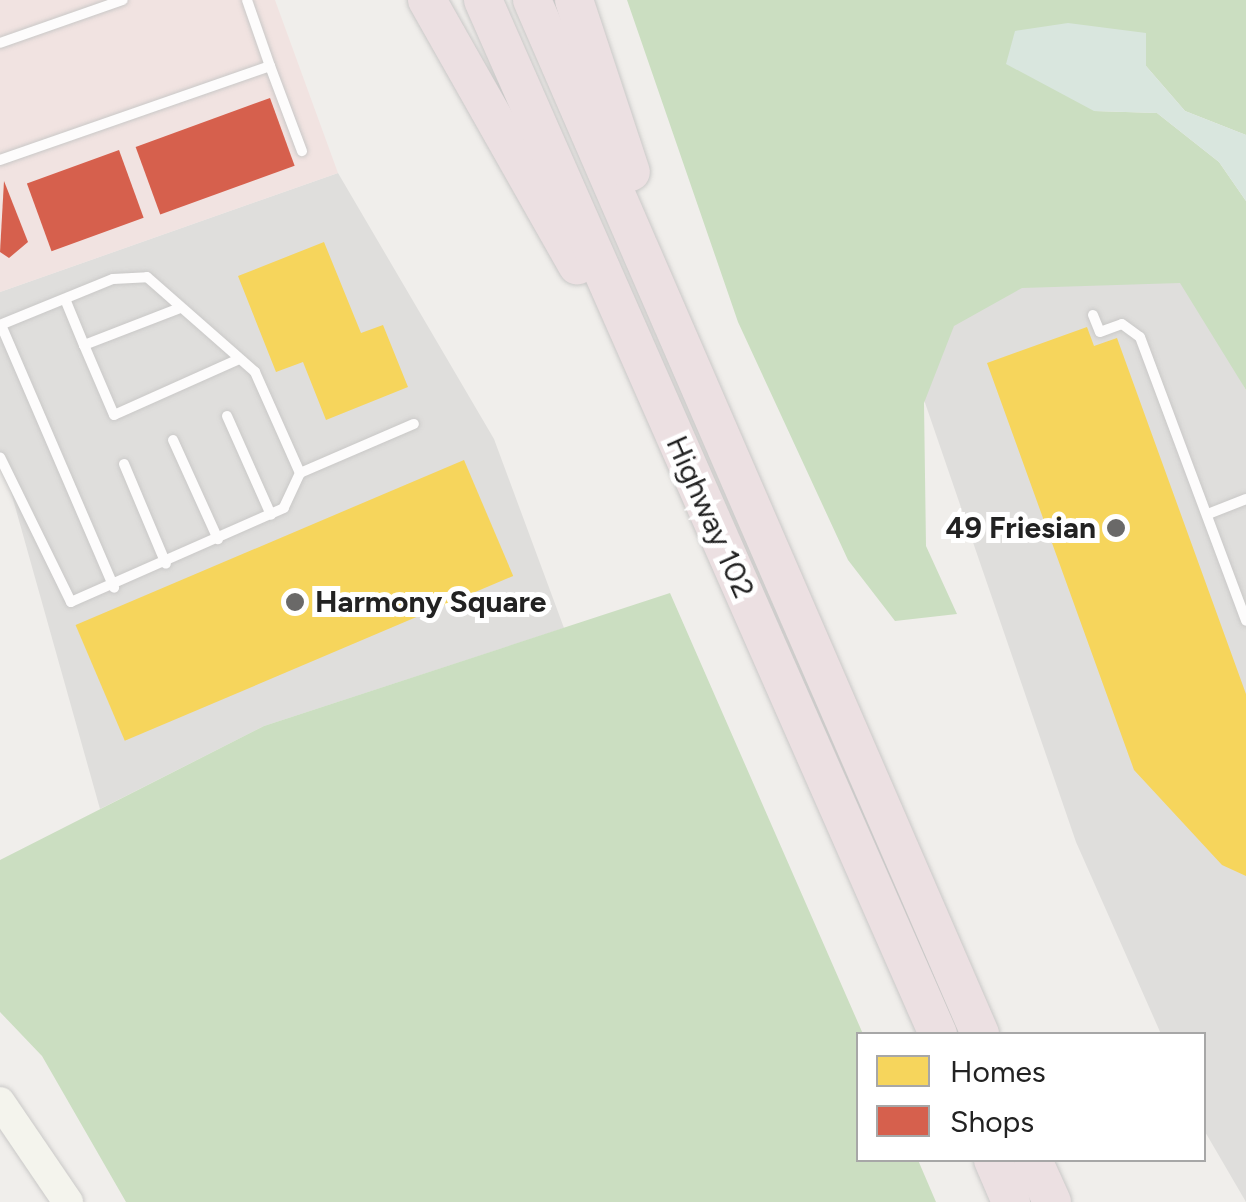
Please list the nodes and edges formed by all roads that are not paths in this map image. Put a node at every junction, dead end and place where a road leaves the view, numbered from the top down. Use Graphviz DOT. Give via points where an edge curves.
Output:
graph roads {
  1 [pos="123,0"];
  2 [pos="247,0"];
  3 [pos="427,0"];
  4 [pos="484,0"];
  5 [pos="532,0"];
  6 [pos="574,0"];
  7 [pos="0,43"];
  8 [pos="270,66"];
  9 [pos="302,150"];
  10 [pos="0,160"];
  11 [pos="65,298"];
  12 [pos="180,308"];
  13 [pos="1093,315"];
  14 [pos="0,325"];
  15 [pos="84,345"];
  16 [pos="238,360"];
  17 [pos="708,406"];
  18 [pos="227,416"];
  19 [pos="668,423"];
  20 [pos="414,424"];
  21 [pos="173,440"];
  22 [pos="0,458"];
  23 [pos="124,464"];
  24 [pos="300,473"];
  25 [pos="1246,500"];
  26 [pos="271,514"];
  27 [pos="1208,514"];
  28 [pos="218,539"];
  29 [pos="166,564"];
  30 [pos="114,588"];
  31 [pos="1246,620"];
  32 [pos="937,1032"];
  33 [pos="979,1032"];
  34 [pos="0,1102"];
  35 [pos="994,1162"];
  36 [pos="1035,1162"];
  37 [pos="68,1202"];
  38 [pos="1011,1202"];
  39 [pos="1052,1202"];
  1 -- 7 [label="lane"];
  2 -- 8 [label="lane"];
  3 -- 19 [label="highway"];
  4 -- 19 [label="highway, Highway 102"];
  5 -- 17 [label="highway, Highway 102"];
  6 -- 17 [label="highway"];
  8 -- 9 [label="lane"];
  8 -- 10 [label="lane"];
  11 -- 12 [label="lane" via="130,275 166,288"];
  11 -- 14 [label="lane"];
  11 -- 15 [label="lane"];
  12 -- 15 [label="lane"];
  12 -- 16 [label="lane"];
  13 -- 27 [label="lane" via="1100,332 1122,324 1140,337"];
  14 -- 30 [label="lane"];
  15 -- 16 [label="lane" via="114,416"];
  16 -- 24 [label="lane" via="255,372"];
  17 -- 33 [label="highway, Highway 102"];
  18 -- 26 [label="lane"];
  19 -- 32 [label="highway, Highway 102"];
  20 -- 24 [label="lane"];
  21 -- 28 [label="lane"];
  22 -- 30 [label="lane" via="64,596 80,602"];
  23 -- 29 [label="lane"];
  24 -- 26 [label="lane" via="294,495"];
  25 -- 27 [label="lane"];
  26 -- 28 [label="lane"];
  27 -- 31 [label="lane"];
  28 -- 29 [label="lane"];
  29 -- 30 [label="lane"];
  34 -- 37 [label="main road"];
  35 -- 38 [label="highway"];
  36 -- 39 [label="highway"];
}
